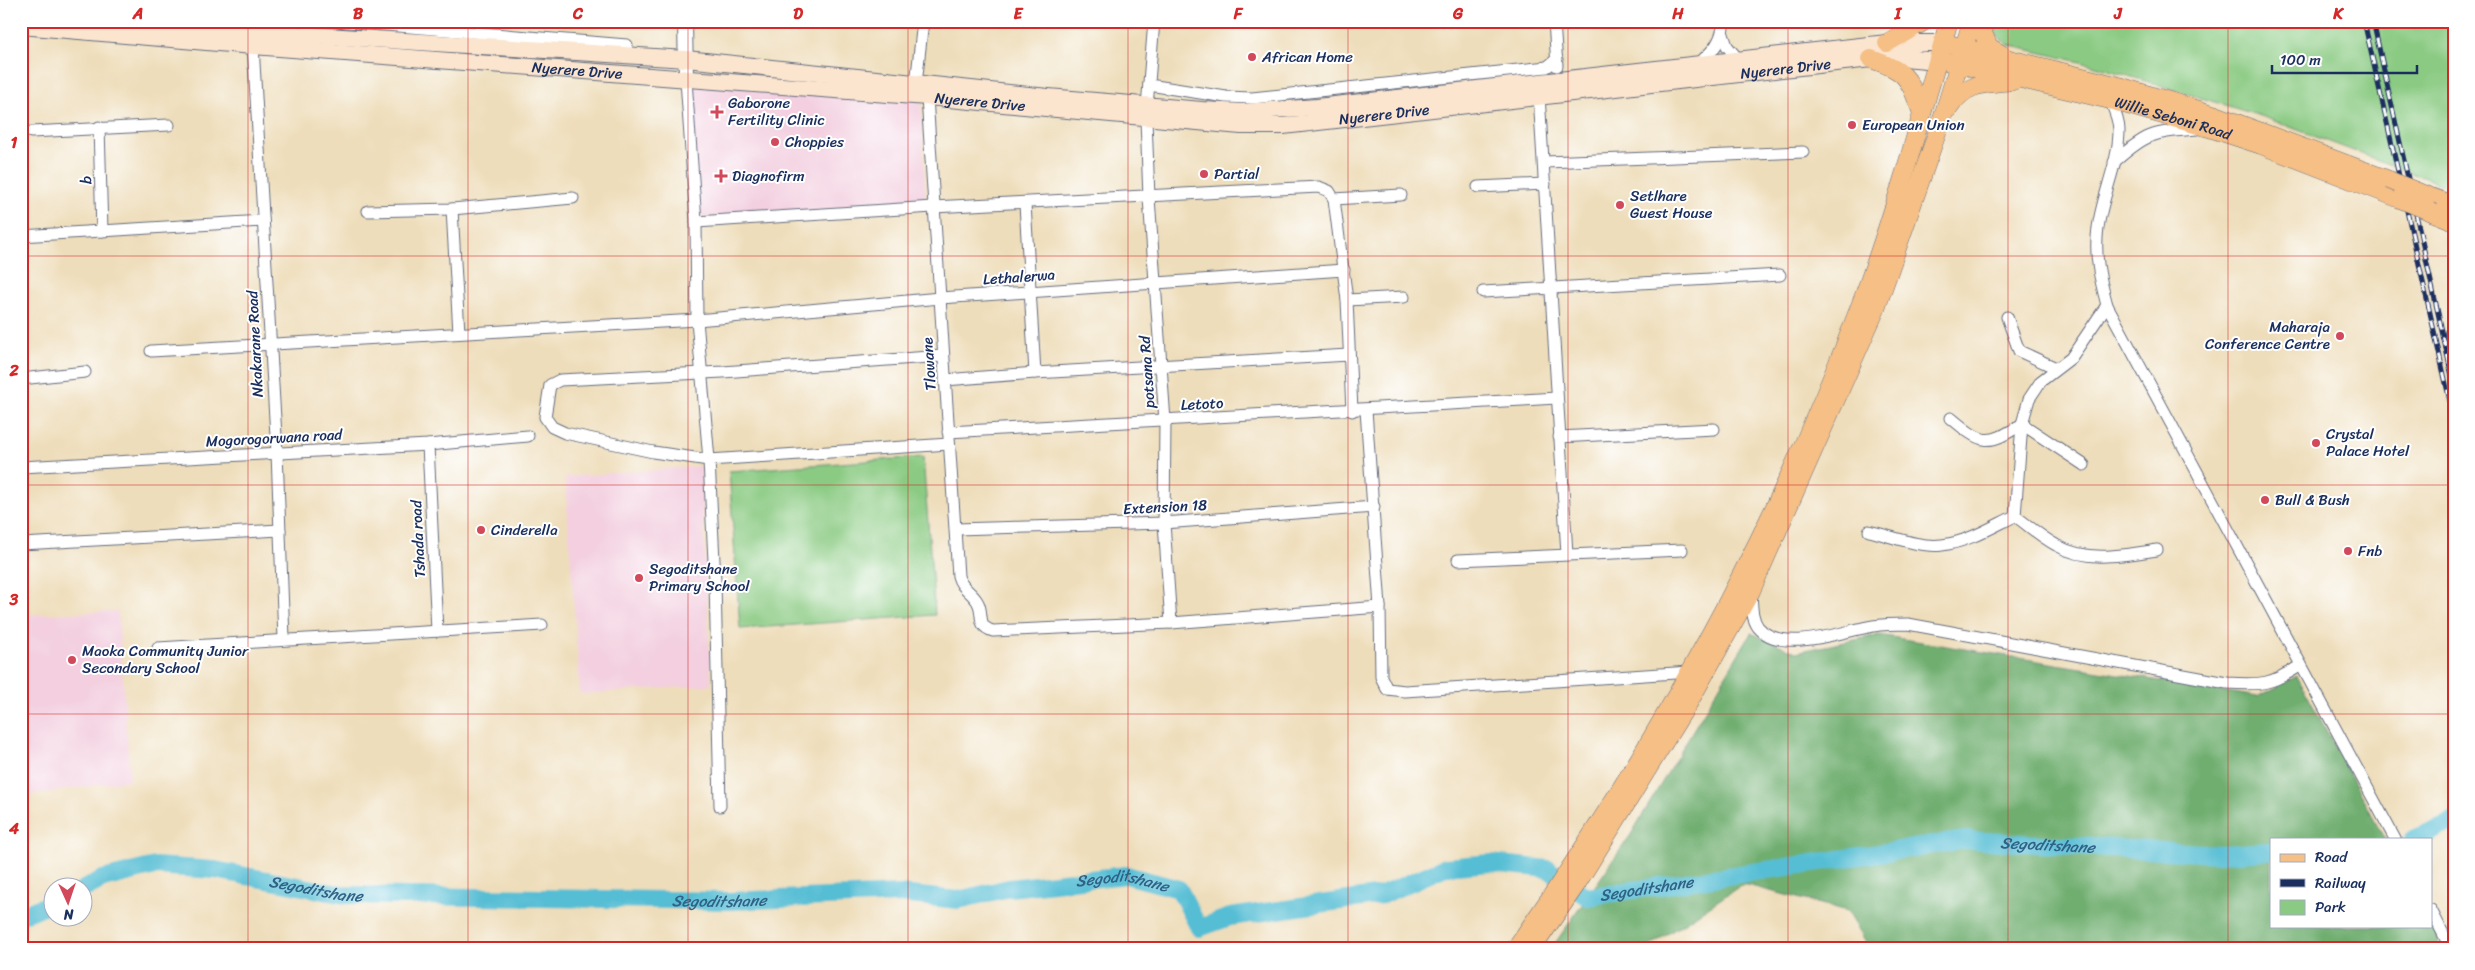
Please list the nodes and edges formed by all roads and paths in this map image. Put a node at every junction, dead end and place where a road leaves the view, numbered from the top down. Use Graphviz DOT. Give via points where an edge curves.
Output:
graph roads {
  1 [pos="140,21"];
  2 [pos="337,21"];
  3 [pos="685,21"];
  4 [pos="922,21"];
  5 [pos="1154,21"];
  6 [pos="1554,21"];
  7 [pos="1724,21"];
  8 [pos="1772,21"];
  9 [pos="1814,21"];
  10 [pos="1925,21"];
  11 [pos="1948,21"];
  12 [pos="1972,21"];
  13 [pos="1978,21"];
  14 [pos="81,25"];
  15 [pos="21,26"];
  16 [pos="477,26"];
  17 [pos="280,27"];
  18 [pos="1723,34"];
  19 [pos="1887,43"];
  20 [pos="1942,44"];
  21 [pos="628,45"];
  22 [pos="253,46"];
  23 [pos="1962,55"];
  24 [pos="1557,59"];
  25 [pos="1871,59"];
  26 [pos="686,60"];
  27 [pos="1739,60"];
  28 [pos="1938,61"];
  29 [pos="1698,64"];
  30 [pos="2025,72"];
  31 [pos="686,80"];
  32 [pos="1558,80"];
  33 [pos="1149,85"];
  34 [pos="921,90"];
  35 [pos="1539,95"];
  36 [pos="2110,100"];
  37 [pos="1146,112"];
  38 [pos="1922,113"];
  39 [pos="1943,116"];
  40 [pos="169,125"];
  41 [pos="99,128"];
  42 [pos="2209,128"];
  43 [pos="31,132"];
  44 [pos="1803,152"];
  45 [pos="1544,162"];
  46 [pos="2114,162"];
  47 [pos="1545,184"];
  48 [pos="1478,187"];
  49 [pos="1401,195"];
  50 [pos="574,198"];
  51 [pos="1149,198"];
  52 [pos="1334,200"];
  53 [pos="1025,204"];
  54 [pos="2454,205"];
  55 [pos="933,207"];
  56 [pos="452,209"];
  57 [pos="368,211"];
  58 [pos="263,221"];
  59 [pos="2454,221"];
  60 [pos="696,222"];
  61 [pos="102,231"];
  62 [pos="21,236"];
  63 [pos="1344,270"];
  64 [pos="1780,275"];
  65 [pos="1156,282"];
  66 [pos="1551,289"];
  67 [pos="1031,291"];
  68 [pos="1483,292"];
  69 [pos="1404,297"];
  70 [pos="940,298"];
  71 [pos="1346,300"];
  72 [pos="2107,305"];
  73 [pos="2007,317"];
  74 [pos="698,320"];
  75 [pos="459,333"];
  76 [pos="270,344"];
  77 [pos="151,351"];
  78 [pos="943,356"];
  79 [pos="1349,356"];
  80 [pos="1161,366"];
  81 [pos="2056,368"];
  82 [pos="85,372"];
  83 [pos="1035,373"];
  84 [pos="702,374"];
  85 [pos="21,379"];
  86 [pos="945,380"];
  87 [pos="1557,398"];
  88 [pos="1366,410"];
  89 [pos="1352,411"];
  90 [pos="1950,418"];
  91 [pos="1165,421"];
  92 [pos="2022,424"];
  93 [pos="1714,429"];
  94 [pos="948,432"];
  95 [pos="528,436"];
  96 [pos="1559,437"];
  97 [pos="949,444"];
  98 [pos="428,445"];
  99 [pos="277,453"];
  100 [pos="709,460"];
  101 [pos="2084,465"];
  102 [pos="21,467"];
  103 [pos="1374,507"];
  104 [pos="2015,516"];
  105 [pos="1164,523"];
  106 [pos="956,529"];
  107 [pos="280,530"];
  108 [pos="1869,531"];
  109 [pos="21,544"];
  110 [pos="1682,550"];
  111 [pos="2157,550"];
  112 [pos="1567,554"];
  113 [pos="1458,560"];
  114 [pos="1751,591"];
  115 [pos="1380,607"];
  116 [pos="1171,622"];
  117 [pos="542,625"];
  118 [pos="437,631"];
  119 [pos="284,639"];
  120 [pos="158,648"];
  121 [pos="2300,665"];
  122 [pos="1690,672"];
  123 [pos="720,806"];
  124 [pos="2394,838"];
  125 [pos="1572,879"];
  126 [pos="2432,912"];
  127 [pos="1522,947"];
  128 [pos="2449,947"];
  1 -- 17 [label="main road, Nyerere Drive"];
  2 -- 16 [label="street"];
  3 -- 26 [label="street"];
  4 -- 34 [label="street, Tlowane"];
  5 -- 33 [label="street, potsana Rd"];
  6 -- 24 [label="street"];
  7 -- 18 [label="street"];
  8 -- 9 [label="street"];
  10 -- 19 [label="main road"];
  11 -- 20 [label="main road"];
  12 -- 23 [label="main road"];
  13 -- 30 [label="main road" via="1989,47"];
  14 -- 15 [label="main road, Nyerere Drive"];
  14 -- 22 [label="main road, Nyerere Drive"];
  16 -- 21 [label="street"];
  17 -- 26 [label="main road, Nyerere Drive"];
  18 -- 27 [label="street" via="1727,46"];
  18 -- 29 [label="street" via="1717,46"];
  19 -- 20 [label="main road, Nyerere Drive"];
  19 -- 27 [label="main road, Nyerere Drive"];
  20 -- 23 [label="main road, Willie Seboni Road"];
  20 -- 28 [label="main road"];
  22 -- 31 [label="main road, Nyerere Drive"];
  22 -- 58 [label="street, Nkakarane Road"];
  23 -- 28 [label="main road, Willie Seboni Road"];
  23 -- 30 [label="main road, Willie Seboni Road"];
  23 -- 39 [label="main road"];
  24 -- 32 [label="street"];
  24 -- 33 [label="street" via="1547,67 1252,98"];
  25 -- 28 [label="main road, Nyerere Drive"];
  25 -- 35 [label="main road, Nyerere Drive"];
  25 -- 38 [label="main road" via="1895,67 1902,73"];
  26 -- 31 [label="street"];
  26 -- 34 [label="main road, Nyerere Drive"];
  27 -- 29 [label="main road, Nyerere Drive"];
  28 -- 38 [label="main road"];
  29 -- 32 [label="main road, Nyerere Drive"];
  30 -- 36 [label="main road, Willie Seboni Road"];
  30 -- 39 [label="main road" via="1960,92"];
  30 -- 54 [label="main road, Willie Seboni Road, bridge" via="2123,87 2213,114"];
  31 -- 34 [label="main road, Nyerere Drive"];
  31 -- 60 [label="street"];
  32 -- 37 [label="main road, Nyerere Drive" via="1277,111"];
  33 -- 37 [label="street, potsana Rd"];
  34 -- 37 [label="main road, Nyerere Drive"];
  34 -- 55 [label="street, Tlowane"];
  35 -- 37 [label="main road, Nyerere Drive" via="1284,126 1224,125"];
  35 -- 45 [label="street"];
  36 -- 42 [label="main road, Willie Seboni Road"];
  36 -- 46 [label="street" via="2119,129"];
  37 -- 51 [label="street, potsana Rd"];
  38 -- 122 [label="main road" via="1864,297 1816,416 1776,508"];
  39 -- 114 [label="main road" via="1876,309"];
  40 -- 41 [label="street"];
  41 -- 43 [label="street"];
  41 -- 61 [label="street, b"];
  42 -- 46 [label="street" via="2153,134 2140,139"];
  42 -- 59 [label="main road, Willie Seboni Road, bridge" via="2261,145"];
  44 -- 45 [label="street"];
  45 -- 47 [label="street"];
  46 -- 72 [label="street" via="2097,230 2096,256"];
  47 -- 48 [label="street"];
  47 -- 66 [label="street"];
  49 -- 52 [label="street"];
  50 -- 56 [label="street"];
  51 -- 52 [label="street" via="1319,187 1329,191"];
  51 -- 53 [label="street"];
  51 -- 65 [label="street, potsana Rd"];
  52 -- 63 [label="street"];
  53 -- 55 [label="street"];
  53 -- 67 [label="street"];
  55 -- 60 [label="street"];
  55 -- 70 [label="street, Tlowane"];
  56 -- 57 [label="street"];
  56 -- 75 [label="street"];
  58 -- 61 [label="street"];
  58 -- 76 [label="street, Nkakarane Road"];
  60 -- 74 [label="street"];
  61 -- 62 [label="street"];
  63 -- 65 [label="street, Lethalerwa"];
  63 -- 71 [label="street"];
  64 -- 66 [label="street"];
  65 -- 67 [label="street, Lethalerwa"];
  65 -- 80 [label="street, potsana Rd"];
  66 -- 68 [label="street"];
  66 -- 87 [label="street"];
  67 -- 70 [label="street, Lethalerwa"];
  67 -- 83 [label="street"];
  69 -- 71 [label="street"];
  70 -- 74 [label="street, Lethalerwa"];
  70 -- 78 [label="street, Tlowane"];
  71 -- 79 [label="street"];
  72 -- 81 [label="street" via="2071,358"];
  72 -- 121 [label="street"];
  73 -- 81 [label="street" via="2015,347"];
  74 -- 75 [label="street, Lethalerwa"];
  74 -- 84 [label="street"];
  75 -- 76 [label="street, Lethalerwa"];
  76 -- 77 [label="street, Lethalerwa"];
  76 -- 99 [label="street, Nkakarane Road"];
  78 -- 84 [label="street"];
  78 -- 86 [label="street, Tlowane"];
  79 -- 80 [label="street"];
  79 -- 89 [label="street"];
  80 -- 83 [label="street"];
  80 -- 91 [label="street, potsana Rd"];
  81 -- 92 [label="street" via="2034,389"];
  82 -- 85 [label="street"];
  83 -- 86 [label="street"];
  84 -- 100 [label="street"];
  84 -- 100 [label="street" via="553,382 548,392 545,417 552,427 565,433"];
  86 -- 94 [label="street, Tlowane"];
  87 -- 88 [label="street, Letoto"];
  87 -- 96 [label="street"];
  88 -- 89 [label="street, Letoto"];
  88 -- 103 [label="street"];
  89 -- 91 [label="street, Letoto"];
  90 -- 92 [label="street" via="1974,438 1989,440 2000,438"];
  91 -- 94 [label="street, Letoto"];
  91 -- 105 [label="street, potsana Rd"];
  92 -- 101 [label="street"];
  92 -- 104 [label="street"];
  93 -- 96 [label="street"];
  94 -- 97 [label="street, Tlowane"];
  95 -- 98 [label="street, Mogorogorwana road"];
  96 -- 112 [label="street"];
  97 -- 100 [label="street"];
  97 -- 106 [label="street, Tlowane"];
  98 -- 99 [label="street, Mogorogorwana road"];
  98 -- 118 [label="street, Tshada road"];
  99 -- 102 [label="street, Mogorogorwana road"];
  99 -- 107 [label="street, Nkakarane Road"];
  100 -- 123 [label="street"];
  103 -- 105 [label="street, Extension 18"];
  103 -- 115 [label="street"];
  104 -- 108 [label="street" via="1967,539 1941,545 1926,545"];
  104 -- 111 [label="street" via="2056,545 2080,554 2114,557"];
  105 -- 106 [label="street, Extension 18"];
  105 -- 116 [label="street, potsana Rd"];
  106 -- 116 [label="street, Tlowane" via="960,582 978,602 980,622 993,631"];
  107 -- 109 [label="street"];
  107 -- 119 [label="street, Nkakarane Road"];
  110 -- 112 [label="street"];
  112 -- 113 [label="street"];
  114 -- 121 [label="street" via="1757,625 1771,636 1787,640 1808,640 1876,626 1908,624 2227,683 2268,683"];
  114 -- 125 [label="main road" via="1689,702"];
  115 -- 116 [label="street"];
  115 -- 122 [label="street" via="1381,677 1387,689 1393,691"];
  117 -- 118 [label="street"];
  118 -- 119 [label="street"];
  119 -- 120 [label="street"];
  121 -- 124 [label="street"];
  122 -- 125 [label="main road"];
  125 -- 127 [label="main road"];
  126 -- 128 [label="street"];
}
